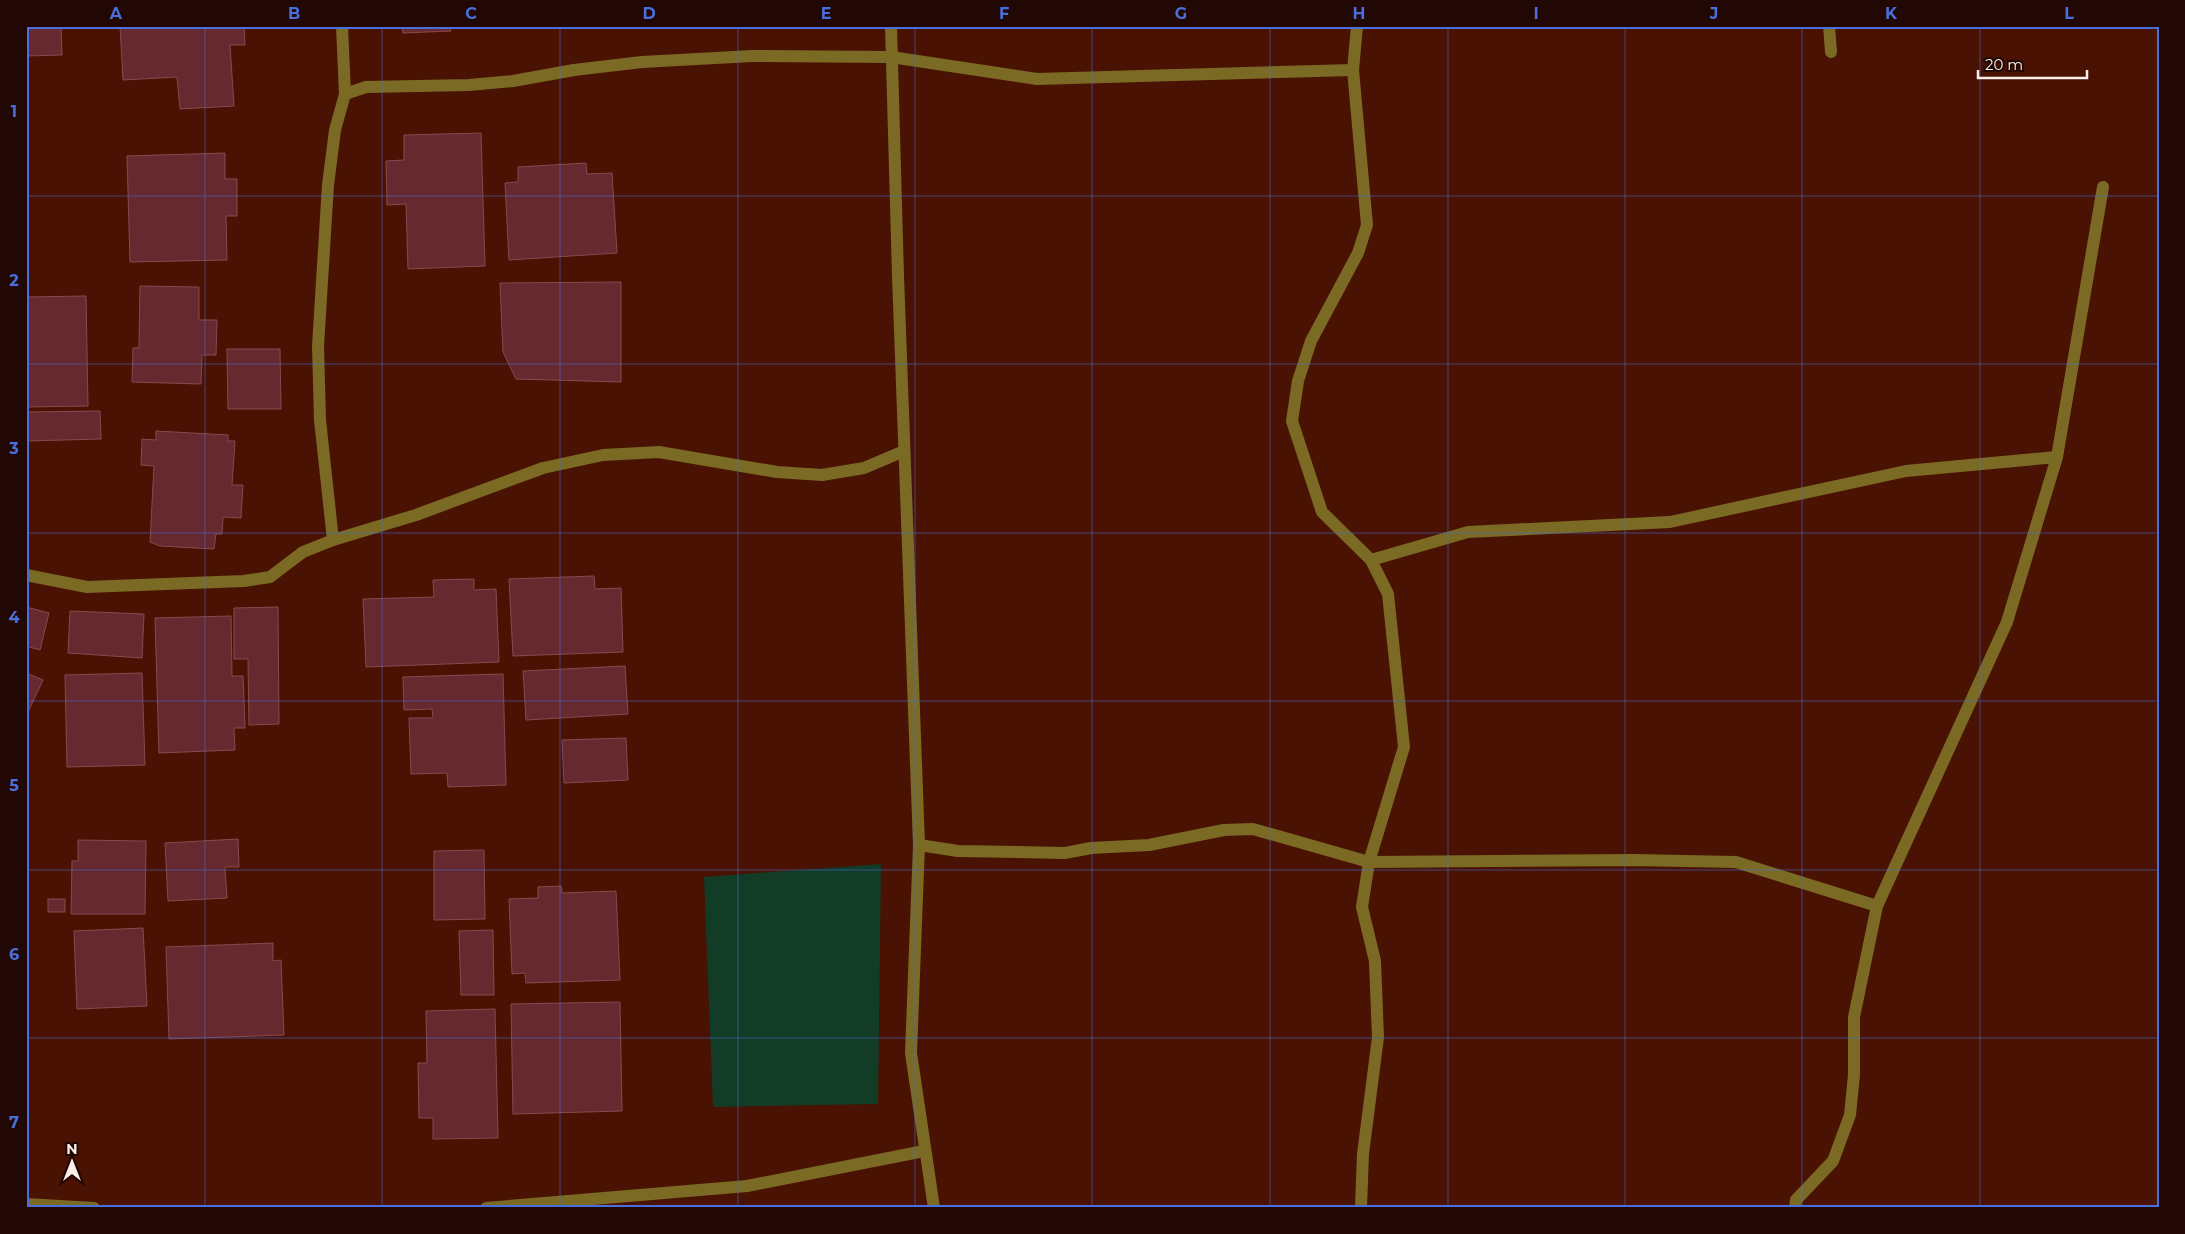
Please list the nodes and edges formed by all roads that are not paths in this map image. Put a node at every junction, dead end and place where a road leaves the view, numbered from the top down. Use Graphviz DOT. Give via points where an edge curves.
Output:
graph roads {
  1 [pos="342,26"];
  2 [pos="891,26"];
  3 [pos="1357,26"];
  4 [pos="1829,26"];
  5 [pos="1831,52"];
  6 [pos="891,57"];
  7 [pos="1353,70"];
  8 [pos="345,94"];
  9 [pos="2103,187"];
  10 [pos="904,452"];
  11 [pos="2057,457"];
  12 [pos="333,540"];
  13 [pos="1370,560"];
  14 [pos="26,575"];
  15 [pos="919,845"];
  16 [pos="1369,862"];
  17 [pos="1877,906"];
  18 [pos="924,1151"];
  19 [pos="26,1204"];
  20 [pos="94,1208"];
  21 [pos="486,1208"];
  22 [pos="934,1208"];
  23 [pos="1361,1208"];
  24 [pos="1794,1208"];
  1 -- 8 [label="street"];
  2 -- 6 [label="street"];
  3 -- 7 [label="street"];
  4 -- 5 [label="street"];
  6 -- 7 [label="street" via="1037,79"];
  6 -- 8 [label="street" via="752,56 642,62 513,81 366,87"];
  6 -- 10 [label="street"];
  7 -- 13 [label="street" via="1367,226 1358,252 1311,342 1298,380 1292,421 1322,512"];
  8 -- 12 [label="street" via="335,130 328,185 318,346 320,420"];
  9 -- 11 [label="street"];
  10 -- 12 [label="street" via="864,468 822,475 778,472 659,452 603,455 543,468 416,515"];
  10 -- 15 [label="street"];
  11 -- 13 [label="street" via="1906,471 1670,522 1468,532"];
  11 -- 17 [label="street" via="2008,622"];
  12 -- 14 [label="street" via="303,552 270,577 244,581 87,587"];
  13 -- 16 [label="street" via="1388,594 1404,747"];
  15 -- 16 [label="street" via="958,851 1065,853 1099,847 1149,845 1224,830 1253,829"];
  15 -- 18 [label="street" via="911,1053"];
  16 -- 17 [label="street" via="1736,862"];
  16 -- 23 [label="street" via="1362,906 1375,961 1378,1037 1363,1154"];
  17 -- 24 [label="street" via="1854,1016 1850,1115 1833,1161 1796,1200"];
  18 -- 21 [label="street" via="747,1186"];
  18 -- 22 [label="street"];
  19 -- 20 [label="street"];
}
